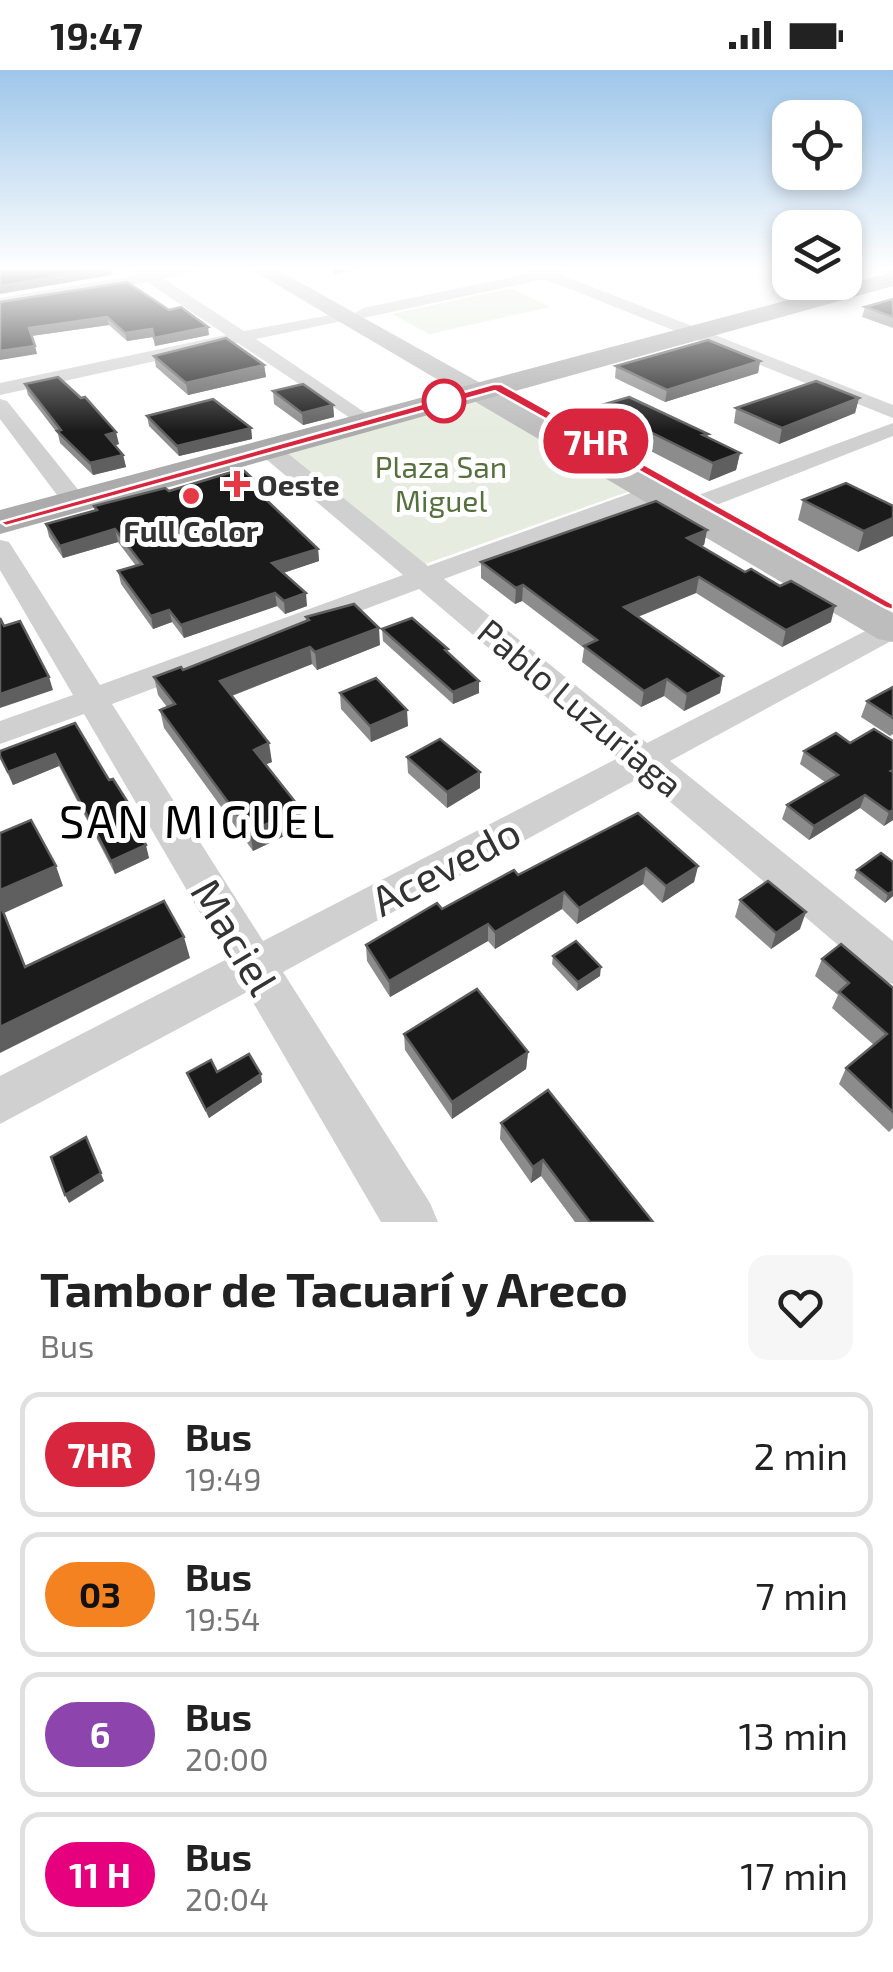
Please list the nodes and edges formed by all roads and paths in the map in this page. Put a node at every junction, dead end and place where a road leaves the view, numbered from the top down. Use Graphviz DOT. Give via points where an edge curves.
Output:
graph roads {
  1 [pos="216,323"];
  2 [pos="311,323"];
  3 [pos="368,323"];
  4 [pos="667,323"];
  5 [pos="731,323"];
  6 [pos="693,333"];
  7 [pos="239,338"];
  8 [pos="0,390"];
  9 [pos="487,390"];
  10 [pos="0,405"];
  11 [pos="893,412"];
  12 [pos="369,422"];
  13 [pos="893,429"];
  14 [pos="268,449"];
  15 [pos="652,493"];
  16 [pos="705,501"];
  17 [pos="75,502"];
  18 [pos="0,522"];
  19 [pos="0,548"];
  20 [pos="423,577"];
  21 [pos="892,621"];
  22 [pos="92,699"];
  23 [pos="0,733"];
  24 [pos="644,760"];
  25 [pos="254,966"];
  26 [pos="893,966"];
  27 [pos="0,1101"];
  28 [pos="410,1222"];
  1 -- 7 [label="street"];
  2 -- 7 [label="street"];
  3 -- 9 [label="main road"];
  4 -- 6 [label="street"];
  5 -- 6 [label="main road"];
  6 -- 9 [label="main road"];
  6 -- 11 [label="street"];
  7 -- 8 [label="street"];
  7 -- 12 [label="street"];
  9 -- 12 [label="main road"];
  9 -- 15 [label="main road"];
  9 -- 16 [label="main road"];
  10 -- 17 [label="street"];
  12 -- 14 [label="main road"];
  13 -- 16 [label="street"];
  14 -- 17 [label="main road"];
  14 -- 20 [label="street, Pablo Luzuriaga"];
  15 -- 20 [label="street"];
  15 -- 21 [label="main road"];
  16 -- 21 [label="main road"];
  17 -- 18 [label="main road"];
  19 -- 22 [label="street, Maciel"];
  20 -- 22 [label="street"];
  20 -- 24 [label="street, Pablo Luzuriaga"];
  21 -- 24 [label="street, Acevedo"];
  22 -- 23 [label="street"];
  22 -- 25 [label="street, Maciel"];
  24 -- 25 [label="street, Acevedo"];
  24 -- 26 [label="street, Pablo Luzuriaga"];
  25 -- 27 [label="street, Acevedo"];
  25 -- 28 [label="street, Maciel"];
}
